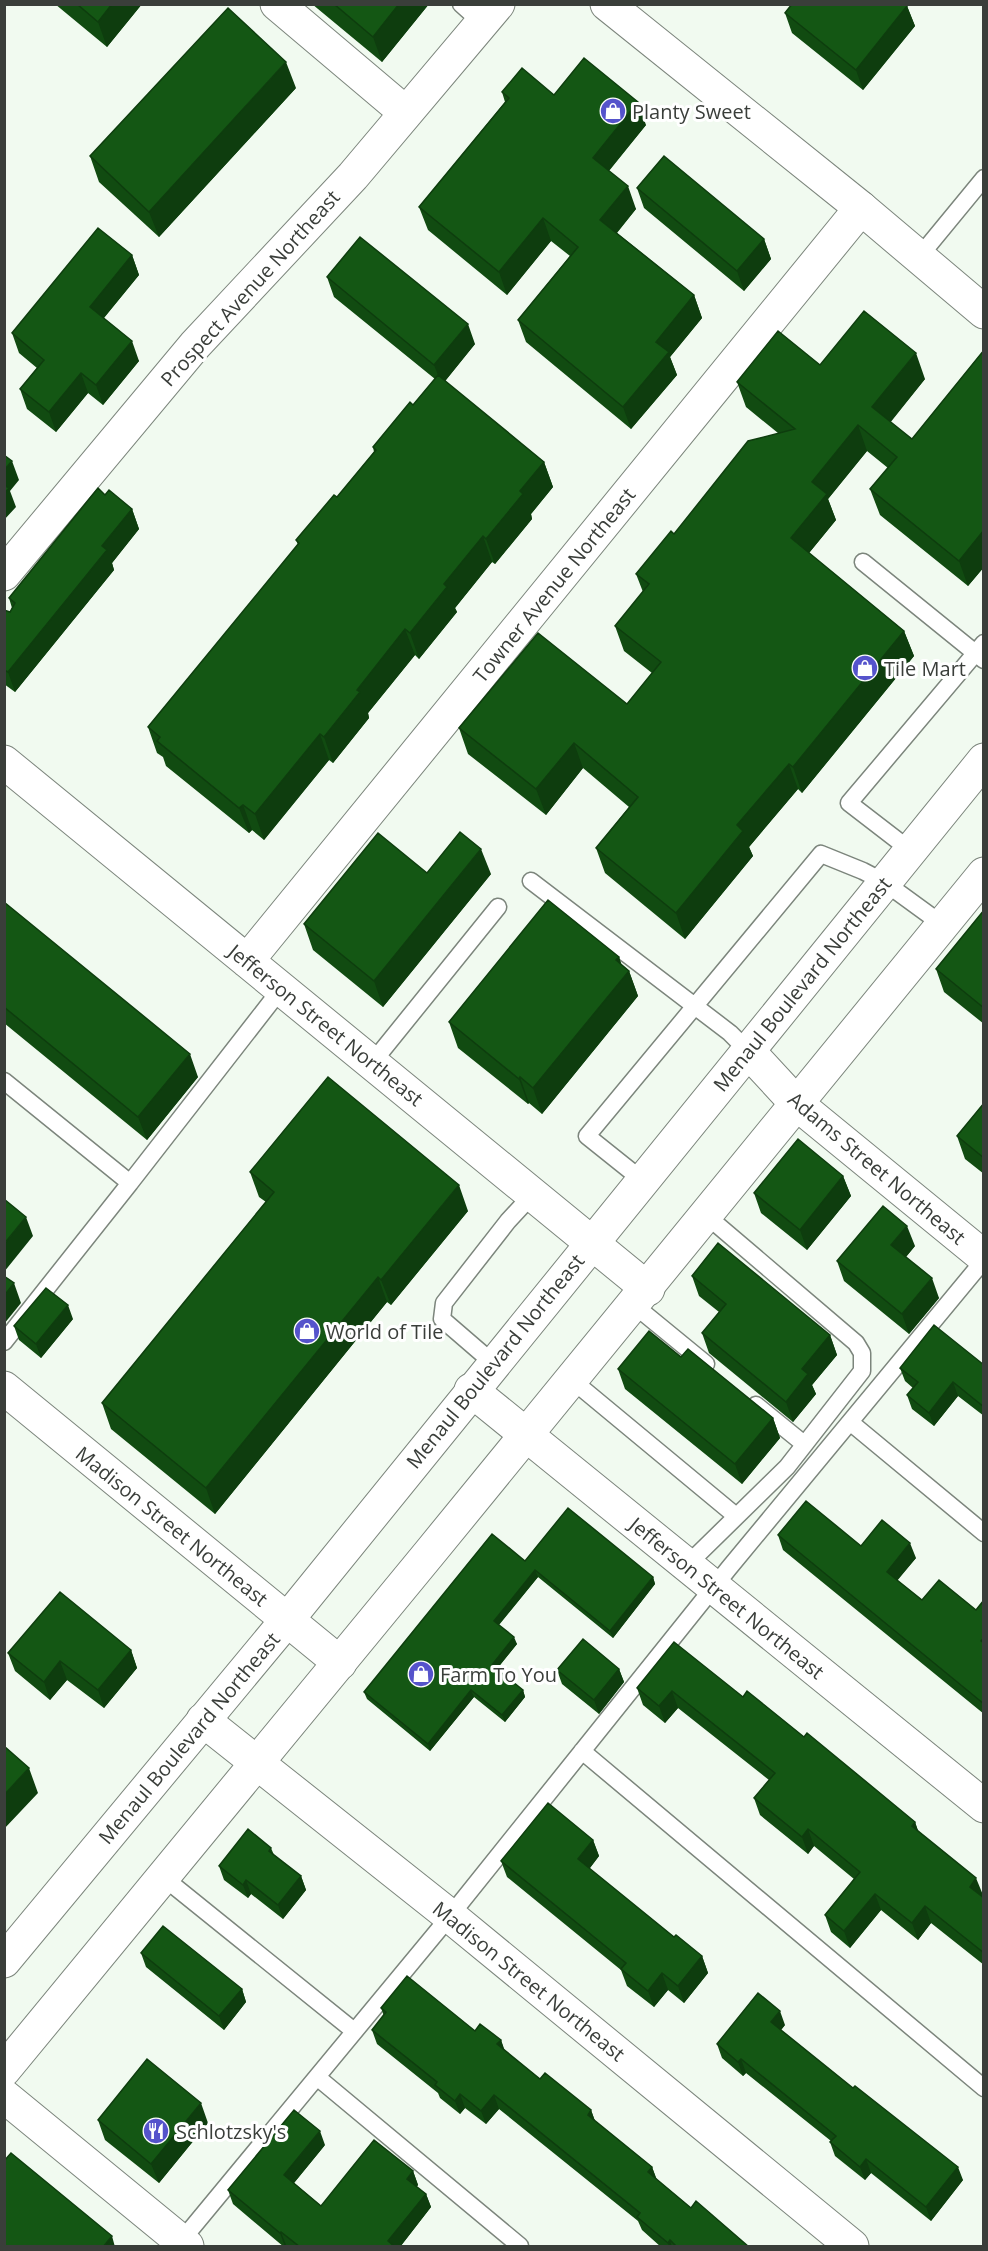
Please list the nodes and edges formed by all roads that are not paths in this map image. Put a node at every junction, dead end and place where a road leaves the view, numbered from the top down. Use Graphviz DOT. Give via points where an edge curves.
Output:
graph roads {
  1 [pos="277,4"];
  2 [pos="607,4"];
  3 [pos="480,11"];
  4 [pos="406,113"];
  5 [pos="984,178"];
  6 [pos="861,208"];
  7 [pos="919,257"];
  8 [pos="980,301"];
  9 [pos="863,562"];
  10 [pos="4,574"];
  11 [pos="981,652"];
  12 [pos="984,760"];
  13 [pos="4,762"];
  14 [pos="910,850"];
  15 [pos="984,874"];
  16 [pos="531,881"];
  17 [pos="884,882"];
  18 [pos="498,907"];
  19 [pos="943,925"];
  20 [pos="247,961"];
  21 [pos="281,989"];
  22 [pos="694,1006"];
  23 [pos="748,1051"];
  24 [pos="372,1062"];
  25 [pos="4,1081"];
  26 [pos="797,1104"];
  27 [pos="642,1180"];
  28 [pos="130,1183"];
  29 [pos="533,1194"];
  30 [pos="707,1216"];
  31 [pos="592,1242"];
  32 [pos="984,1258"];
  33 [pos="641,1297"];
  34 [pos="4,1342"];
  35 [pos="493,1363"];
  36 [pos="716,1372"];
  37 [pos="572,1380"];
  38 [pos="4,1388"];
  39 [pos="471,1390"];
  40 [pos="742,1394"];
  41 [pos="850,1422"];
  42 [pos="525,1434"];
  43 [pos="804,1444"];
  44 [pos="736,1516"];
  45 [pos="984,1533"];
  46 [pos="687,1565"];
  47 [pos="714,1587"];
  48 [pos="287,1620"];
  49 [pos="340,1664"];
  50 [pos="203,1720"];
  51 [pos="582,1751"];
  52 [pos="258,1763"];
  53 [pos="984,1806"];
  54 [pos="163,1877"];
  55 [pos="450,1916"];
  56 [pos="4,1961"];
  57 [pos="354,2031"];
  58 [pos="4,2070"];
  59 [pos="317,2077"];
  60 [pos="984,2088"];
  61 [pos="4,2096"];
  62 [pos="182,2245"];
  63 [pos="520,2247"];
  64 [pos="852,2247"];
  1 -- 4 [label="street"];
  2 -- 6 [label="street"];
  3 -- 4 [label="street, Prospect Avenue Northeast"];
  4 -- 10 [label="street, Prospect Avenue Northeast" via="353,176 195,345"];
  5 -- 7 [label="lane"];
  6 -- 7 [label="street"];
  6 -- 20 [label="street, Towner Avenue Northeast"];
  7 -- 8 [label="street"];
  9 -- 11 [label="lane"];
  11 -- 14 [label="lane" via="849,803"];
  12 -- 14 [label="street, Menaul Boulevard Northeast"];
  13 -- 20 [label="street, Jefferson Street Northeast"];
  14 -- 17 [label="street, Menaul Boulevard Northeast"];
  15 -- 19 [label="street"];
  16 -- 22 [label="lane"];
  17 -- 19 [label="lane"];
  17 -- 22 [label="lane" via="821,854"];
  17 -- 23 [label="street, Menaul Boulevard Northeast"];
  18 -- 24 [label="lane"];
  19 -- 26 [label="street"];
  20 -- 21 [label="street, Jefferson Street Northeast"];
  21 -- 24 [label="street, Jefferson Street Northeast"];
  21 -- 28 [label="lane"];
  22 -- 23 [label="lane"];
  22 -- 27 [label="lane" via="587,1136"];
  23 -- 26 [label="street, Adams Street Northeast"];
  23 -- 27 [label="street, Menaul Boulevard Northeast"];
  24 -- 29 [label="street, Jefferson Street Northeast"];
  25 -- 28 [label="lane"];
  26 -- 30 [label="street"];
  26 -- 32 [label="street, Adams Street Northeast"];
  27 -- 31 [label="street, Menaul Boulevard Northeast"];
  28 -- 34 [label="lane"];
  29 -- 31 [label="street, Jefferson Street Northeast"];
  29 -- 35 [label="lane" via="444,1303 442,1319"];
  30 -- 33 [label="street"];
  30 -- 43 [label="lane" via="856,1343 862,1353 862,1371"];
  31 -- 33 [label="street, Jefferson Street Northeast"];
  31 -- 35 [label="street, Menaul Boulevard Northeast"];
  32 -- 41 [label="lane"];
  33 -- 36 [label="lane"];
  33 -- 37 [label="street"];
  35 -- 39 [label="street, Menaul Boulevard Northeast"];
  37 -- 42 [label="street"];
  37 -- 44 [label="lane"];
  38 -- 48 [label="street, Madison Street Northeast"];
  39 -- 42 [label="street, Jefferson Street Northeast"];
  39 -- 48 [label="street, Menaul Boulevard Northeast"];
  40 -- 43 [label="lane"];
  41 -- 45 [label="lane"];
  41 -- 47 [label="lane"];
  42 -- 46 [label="street, Jefferson Street Northeast"];
  42 -- 49 [label="street"];
  43 -- 44 [label="lane" via="787,1467"];
  44 -- 46 [label="lane"];
  46 -- 47 [label="street, Jefferson Street Northeast"];
  47 -- 51 [label="lane"];
  47 -- 53 [label="street, Jefferson Street Northeast"];
  48 -- 49 [label="street, Madison Street Northeast"];
  48 -- 50 [label="street, Menaul Boulevard Northeast"];
  49 -- 52 [label="street"];
  50 -- 52 [label="street, Madison Street Northeast"];
  50 -- 56 [label="street, Menaul Boulevard Northeast"];
  51 -- 55 [label="lane"];
  51 -- 60 [label="lane"];
  52 -- 54 [label="street"];
  52 -- 55 [label="street, Madison Street Northeast"];
  54 -- 57 [label="lane"];
  54 -- 58 [label="street"];
  55 -- 57 [label="lane"];
  55 -- 64 [label="street, Madison Street Northeast"];
  57 -- 59 [label="lane"];
  59 -- 62 [label="lane"];
  59 -- 63 [label="lane"];
  61 -- 62 [label="street"];
}
